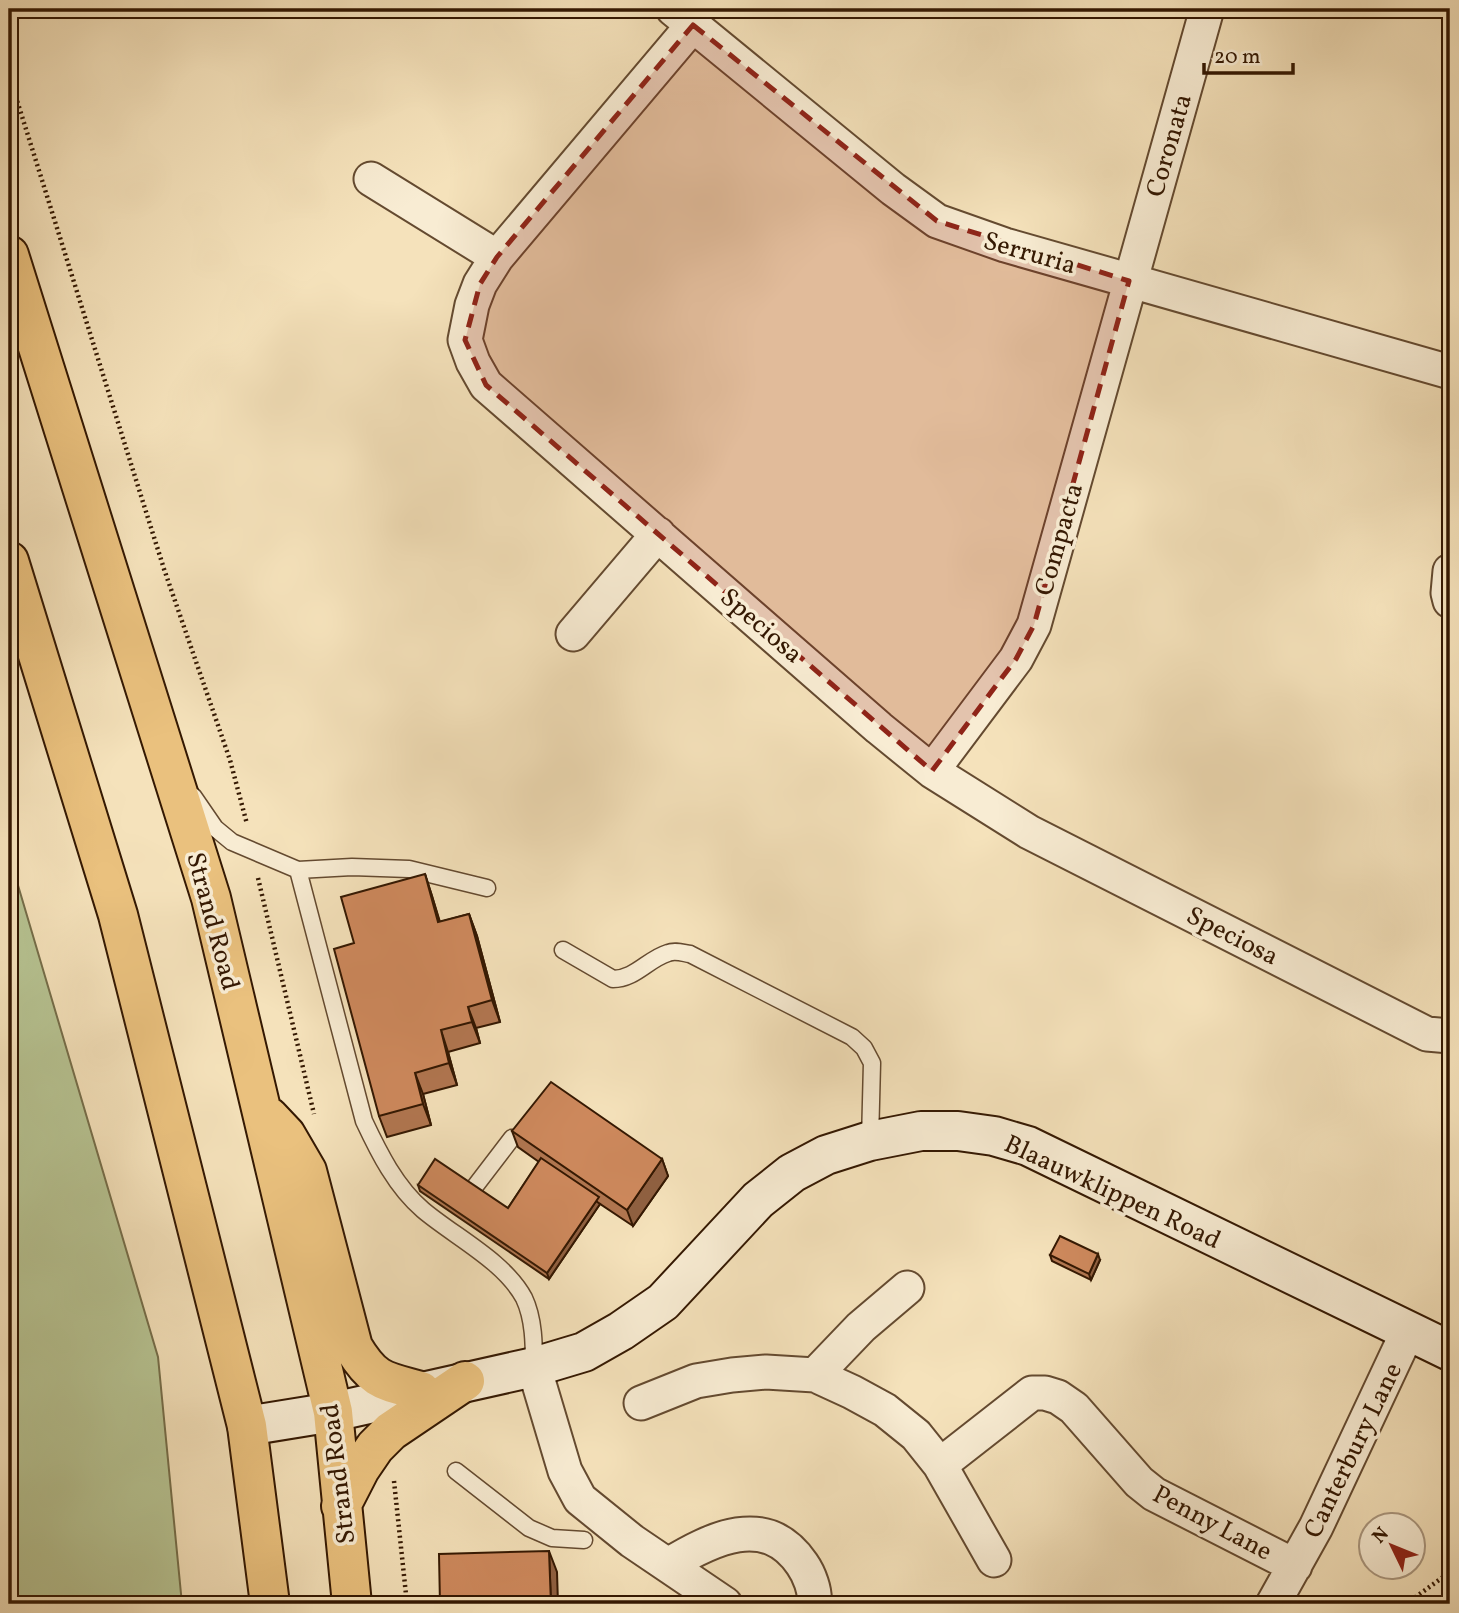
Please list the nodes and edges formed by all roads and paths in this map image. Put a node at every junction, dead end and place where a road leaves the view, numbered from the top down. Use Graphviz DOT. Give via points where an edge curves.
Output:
graph roads {
  1 [pos="1207,9"];
  2 [pos="683,17"];
  3 [pos="9,75"];
  4 [pos="371,179"];
  5 [pos="9,255"];
  6 [pos="497,257"];
  7 [pos="1129,281"];
  8 [pos="1450,372"];
  9 [pos="658,534"];
  10 [pos="9,561"];
  11 [pos="1450,571"];
  12 [pos="1450,601"];
  13 [pos="572,634"];
  14 [pos="163,750"];
  15 [pos="932,771"];
  16 [pos="247,825"];
  17 [pos="256,867"];
  18 [pos="298,870"];
  19 [pos="487,888"];
  20 [pos="563,950"];
  21 [pos="1450,1036"];
  22 [pos="261,1108"];
  23 [pos="315,1117"];
  24 [pos="512,1138"];
  25 [pos="870,1141"];
  26 [pos="473,1189"];
  27 [pos="907,1288"];
  28 [pos="1408,1331"];
  29 [pos="1450,1351"];
  30 [pos="534,1367"];
  31 [pos="814,1375"];
  32 [pos="466,1381"];
  33 [pos="421,1391"];
  34 [pos="641,1403"];
  35 [pos="332,1412"];
  36 [pos="247,1426"];
  37 [pos="391,1431"];
  38 [pos="940,1465"];
  39 [pos="456,1471"];
  40 [pos="341,1506"];
  41 [pos="584,1540"];
  42 [pos="993,1560"];
  43 [pos="668,1565"];
  44 [pos="1295,1566"];
  45 [pos="1450,1572"];
  46 [pos="270,1604"];
  47 [pos="352,1604"];
  48 [pos="407,1604"];
  49 [pos="724,1604"];
  50 [pos="814,1604"];
  51 [pos="1273,1604"];
  52 [pos="1406,1604"];
  1 -- 7 [label="street, Coronata"];
  2 -- 6 [label="street, Speciosa"];
  2 -- 7 [label="street, Serruria" via="937,221"];
  3 -- 16 [label="path"];
  4 -- 6 [label="street"];
  5 -- 14 [label="main road, Strand Road"];
  6 -- 9 [label="street, Speciosa" via="480,284 465,340 486,385"];
  7 -- 8 [label="street, Serruria"];
  7 -- 15 [label="street, Compacta" via="1034,625 1016,659"];
  9 -- 13 [label="street"];
  9 -- 15 [label="street, Speciosa"];
  10 -- 36 [label="main road" via="118,915"];
  11 -- 12 [label="street"];
  14 -- 18 [label="lane" via="215,828 232,842"];
  14 -- 22 [label="main road, Strand Road" via="211,898"];
  15 -- 21 [label="street, Speciosa" via="1029,832 1427,1034"];
  17 -- 23 [label="path"];
  18 -- 19 [label="lane" via="409,869"];
  18 -- 30 [label="lane" via="364,1121 401,1186 422,1209 451,1221 524,1299 534,1334"];
  20 -- 25 [label="lane" via="613,979 630,975 667,953 690,954 852,1037 872,1063"];
  22 -- 33 [label="main road" via="286,1135 307,1171 353,1347 364,1366 380,1380"];
  22 -- 35 [label="main road, Strand Road"];
  24 -- 26 [label="lane"];
  25 -- 28 [label="street, Blaauwklippen Road" via="921,1131 958,1131 1028,1146"];
  25 -- 30 [label="street, Blaauwklippen Road" via="792,1173 758,1200 663,1301 621,1331 584,1352"];
  27 -- 31 [label="street"];
  28 -- 29 [label="street, Blaauwklippen Road"];
  28 -- 44 [label="street, Canterbury Lane"];
  30 -- 32 [label="street, Blaauwklippen Road"];
  30 -- 43 [label="street" via="565,1471 580,1499"];
  31 -- 34 [label="street" via="733,1374 696,1381"];
  31 -- 38 [label="street" via="885,1410 916,1435"];
  32 -- 33 [label="street, Blaauwklippen Road"];
  32 -- 37 [label="main road"];
  33 -- 35 [label="street, Blaauwklippen Road"];
  35 -- 36 [label="street, Blaauwklippen Road"];
  35 -- 40 [label="main road, Strand Road"];
  36 -- 46 [label="main road"];
  37 -- 40 [label="main road" via="360,1469"];
  37 -- 48 [label="path"];
  38 -- 42 [label="street"];
  38 -- 44 [label="street, Penny Lane" via="1031,1393 1045,1393 1074,1408 1154,1494"];
  39 -- 41 [label="lane" via="530,1528 552,1538"];
  40 -- 47 [label="main road, Strand Road"];
  43 -- 49 [label="street"];
  43 -- 50 [label="street" via="718,1539 749,1533 772,1537 793,1551 806,1571"];
  44 -- 51 [label="street, Canterbury Lane"];
  45 -- 52 [label="path"];
}
